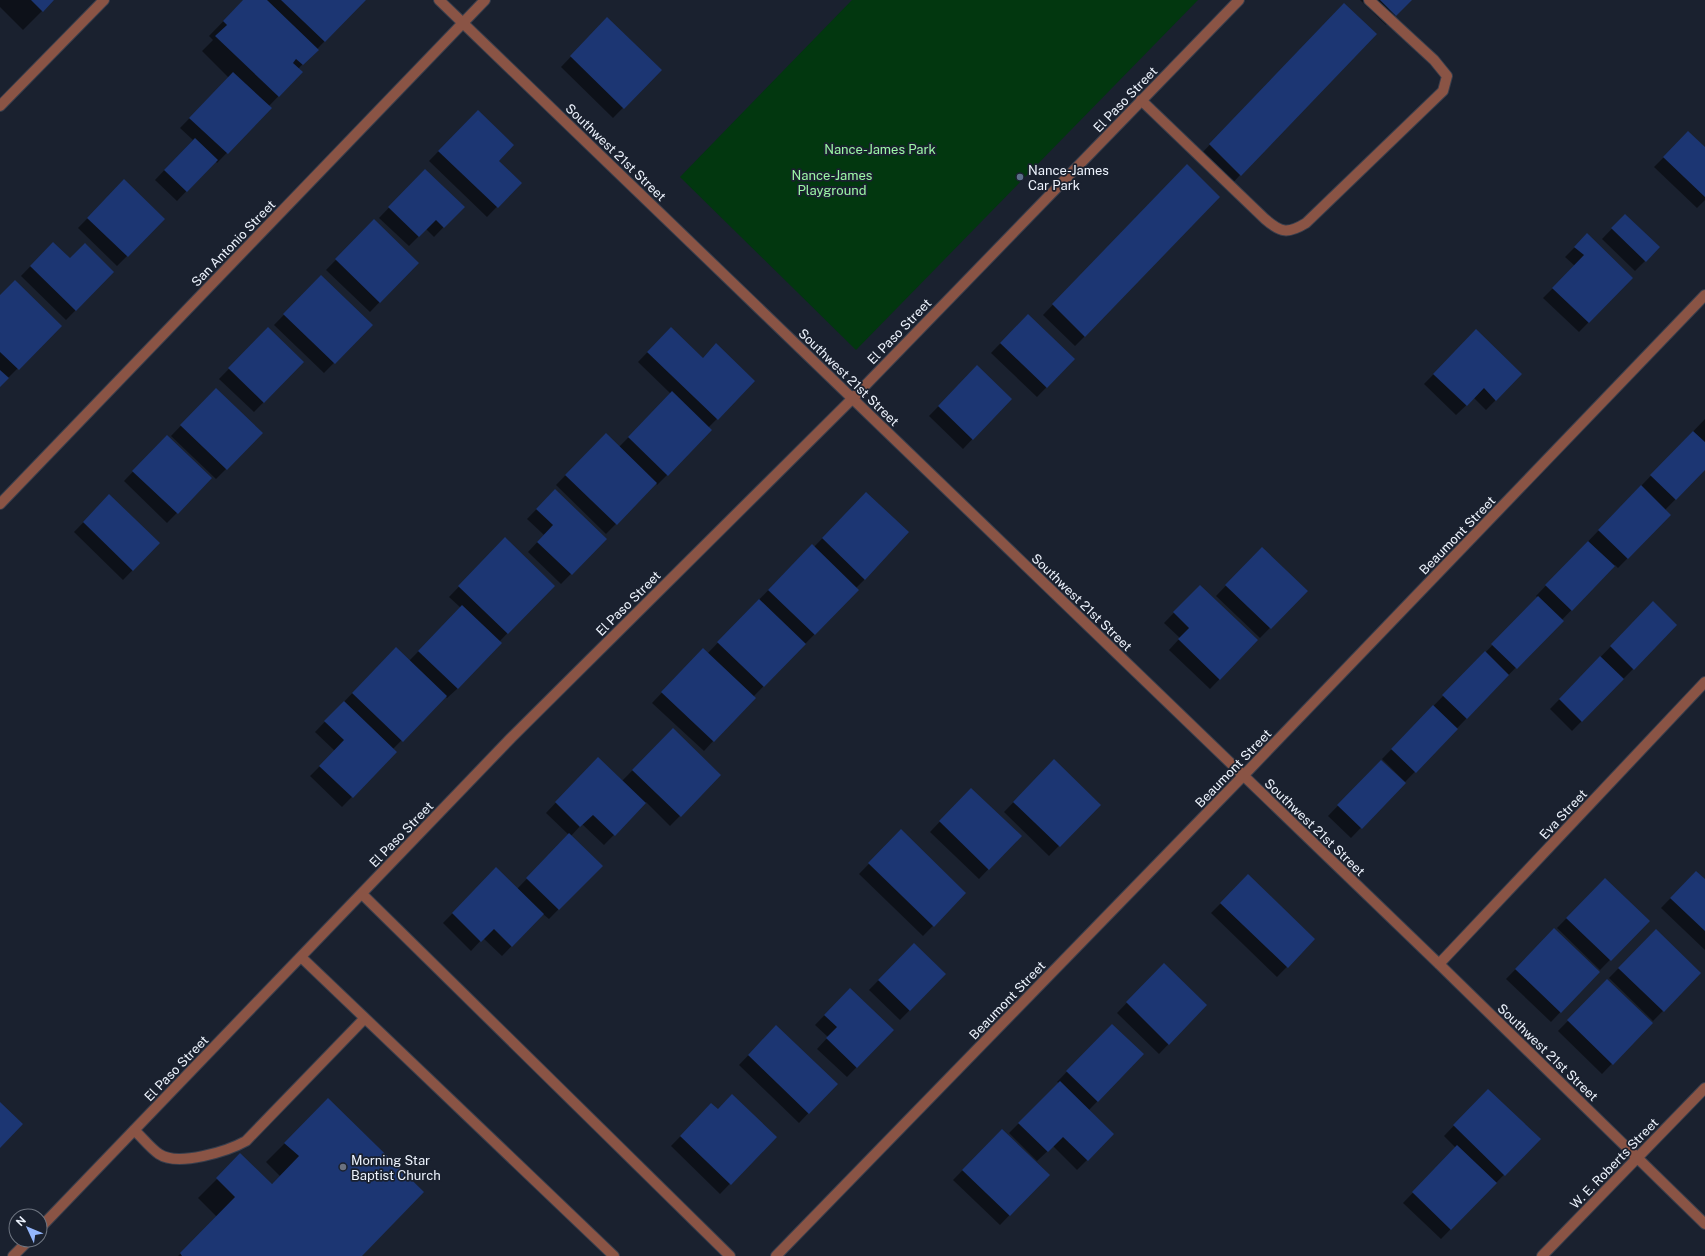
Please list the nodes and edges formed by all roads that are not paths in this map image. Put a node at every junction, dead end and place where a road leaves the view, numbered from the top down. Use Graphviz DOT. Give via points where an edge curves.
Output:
graph roads {
  1 [pos="104,0"];
  2 [pos="440,0"];
  3 [pos="485,0"];
  4 [pos="1239,0"];
  5 [pos="1369,0"];
  6 [pos="463,23"];
  7 [pos="1142,100"];
  8 [pos="0,106"];
  9 [pos="1705,295"];
  10 [pos="853,398"];
  11 [pos="0,504"];
  12 [pos="1705,682"];
  13 [pos="1243,776"];
  14 [pos="362,894"];
  15 [pos="301,957"];
  16 [pos="1440,964"];
  17 [pos="365,1018"];
  18 [pos="1705,1088"];
  19 [pos="134,1130"];
  20 [pos="1637,1158"];
  21 [pos="48,1220"];
  22 [pos="1705,1224"];
  23 [pos="21,1248"];
  24 [pos="13,1256"];
  25 [pos="614,1256"];
  26 [pos="730,1256"];
  27 [pos="777,1256"];
  28 [pos="1542,1256"];
  1 -- 8 [label="street"];
  2 -- 6 [label="street, Southwest 21st Street"];
  3 -- 6 [label="street, San Antonio Street"];
  4 -- 7 [label="street, El Paso Street"];
  5 -- 7 [label="street" via="1434,60 1447,76 1443,91 1306,224 1293,231 1278,230 1265,219"];
  6 -- 10 [label="street, Southwest 21st Street"];
  6 -- 11 [label="street, San Antonio Street"];
  7 -- 10 [label="street, El Paso Street"];
  9 -- 13 [label="street, Beaumont Street"];
  10 -- 13 [label="street, Southwest 21st Street"];
  10 -- 14 [label="street, El Paso Street" via="512,738"];
  12 -- 16 [label="street, Eva Street"];
  13 -- 16 [label="street, Southwest 21st Street"];
  13 -- 27 [label="street, Beaumont Street"];
  14 -- 15 [label="street, El Paso Street"];
  14 -- 26 [label="street"];
  15 -- 17 [label="street"];
  15 -- 19 [label="street, El Paso Street"];
  16 -- 20 [label="street, Southwest 21st Street"];
  17 -- 19 [label="street" via="246,1141 231,1149 178,1160 160,1154"];
  17 -- 25 [label="street"];
  18 -- 20 [label="street, W. E. Roberts Street"];
  19 -- 21 [label="street, El Paso Street"];
  20 -- 22 [label="street, Southwest 21st Street"];
  20 -- 28 [label="street, W. E. Roberts Street"];
  23 -- 24 [label="street"];
}
